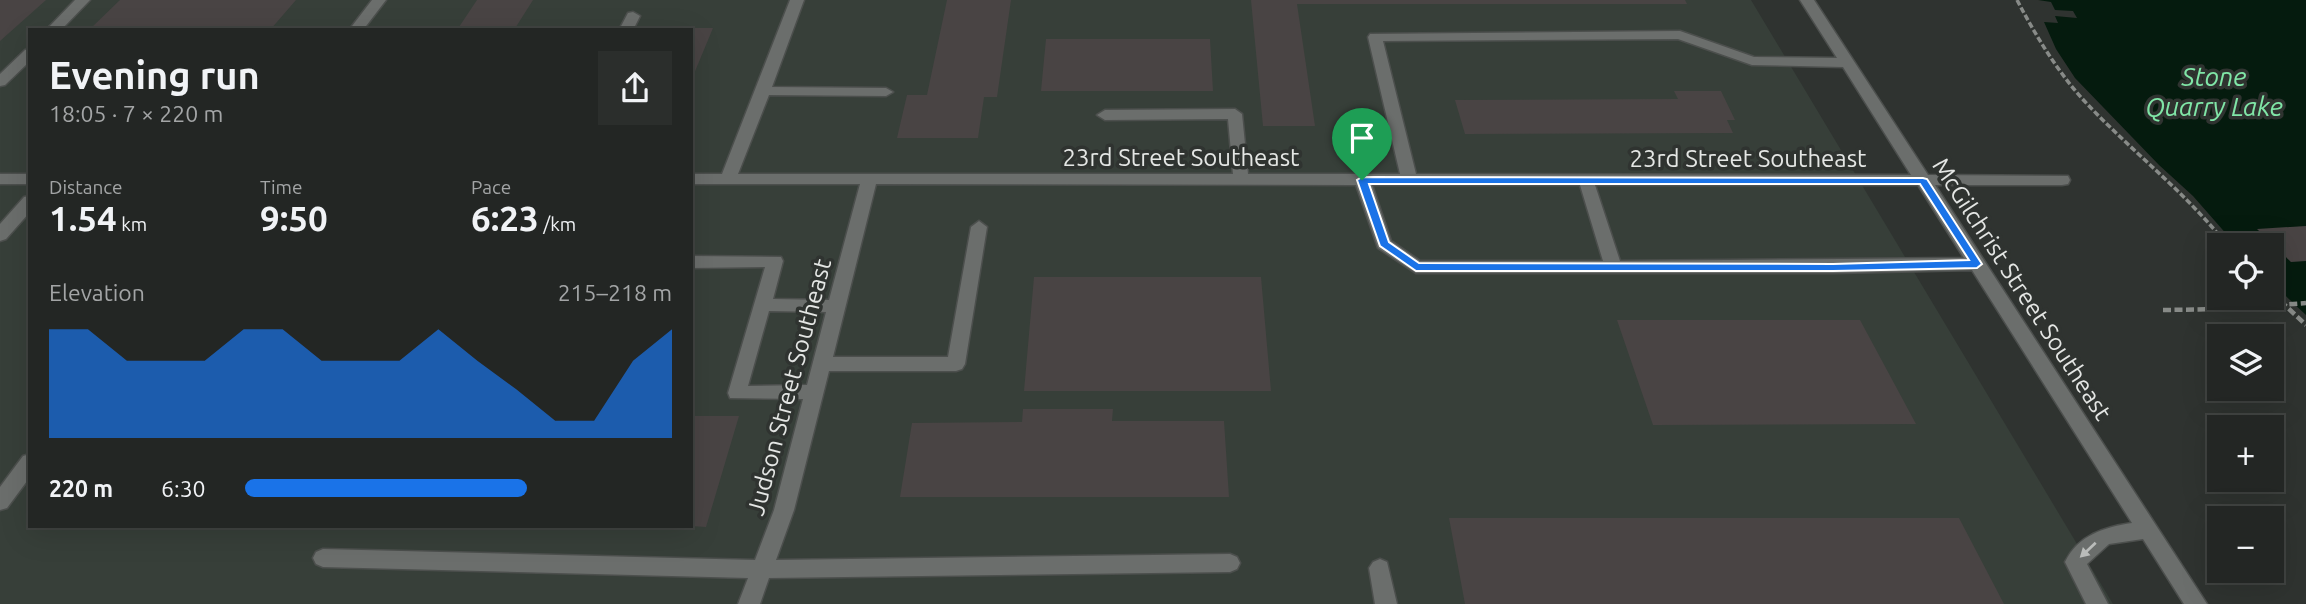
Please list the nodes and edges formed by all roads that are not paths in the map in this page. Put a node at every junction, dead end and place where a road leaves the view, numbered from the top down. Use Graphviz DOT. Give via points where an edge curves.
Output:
graph roads {
  1 [pos="83,0"];
  2 [pos="379,0"];
  3 [pos="797,0"];
  4 [pos="1807,0"];
  5 [pos="633,16"];
  6 [pos="55,28"];
  7 [pos="358,28"];
  8 [pos="627,28"];
  9 [pos="28,55"];
  10 [pos="1848,63"];
  11 [pos="0,82"];
  12 [pos="763,91"];
  13 [pos="886,92"];
  14 [pos="1105,115"];
  15 [pos="28,178"];
  16 [pos="0,179"];
  17 [pos="693,179"];
  18 [pos="728,179"];
  19 [pos="869,180"];
  20 [pos="1241,180"];
  21 [pos="1362,180"];
  22 [pos="1409,180"];
  23 [pos="1586,180"];
  24 [pos="2062,180"];
  25 [pos="1923,181"];
  26 [pos="28,203"];
  27 [pos="979,227"];
  28 [pos="0,234"];
  29 [pos="693,261"];
  30 [pos="1977,264"];
  31 [pos="1614,267"];
  32 [pos="762,306"];
  33 [pos="838,306"];
  34 [pos="823,364"];
  35 [pos="816,392"];
  36 [pos="28,465"];
  37 [pos="0,502"];
  38 [pos="2148,529"];
  39 [pos="323,558"];
  40 [pos="1230,563"];
  41 [pos="1380,568"];
  42 [pos="762,569"];
  43 [pos="749,604"];
  44 [pos="1386,604"];
  45 [pos="2097,604"];
  46 [pos="2196,604"];
  1 -- 6 [label="street"];
  2 -- 7 [label="street"];
  3 -- 12 [label="street"];
  4 -- 10 [label="street, McGilchrist Street Southeast"];
  5 -- 8 [label="street"];
  9 -- 11 [label="street"];
  10 -- 22 [label="street" via="1752,61 1679,35 1374,37"];
  10 -- 25 [label="street, McGilchrist Street Southeast"];
  12 -- 13 [label="street"];
  12 -- 18 [label="street"];
  14 -- 20 [label="street" via="1236,114"];
  15 -- 16 [label="street"];
  17 -- 18 [label="street, 23rd Street Southeast"];
  18 -- 19 [label="street, 23rd Street Southeast"];
  19 -- 20 [label="street, 23rd Street Southeast"];
  19 -- 33 [label="street, Judson Street Southeast"];
  20 -- 21 [label="street, 23rd Street Southeast"];
  21 -- 22 [label="street, 23rd Street Southeast"];
  21 -- 31 [label="street" via="1384,244 1416,267"];
  22 -- 23 [label="street, 23rd Street Southeast"];
  23 -- 25 [label="street, 23rd Street Southeast"];
  23 -- 31 [label="street"];
  24 -- 25 [label="street, 23rd Street Southeast"];
  25 -- 30 [label="street, McGilchrist Street Southeast"];
  26 -- 28 [label="street"];
  27 -- 34 [label="street" via="956,364"];
  29 -- 32 [label="street" via="775,261"];
  30 -- 31 [label="street"];
  30 -- 38 [label="street, McGilchrist Street Southeast"];
  32 -- 33 [label="street"];
  32 -- 35 [label="street" via="737,393"];
  33 -- 34 [label="street, Judson Street Southeast"];
  34 -- 35 [label="street, Judson Street Southeast"];
  35 -- 42 [label="street, Judson Street Southeast" via="784,510"];
  36 -- 37 [label="street"];
  38 -- 45 [label="street, one-way" via="2104,536 2075,562"];
  38 -- 46 [label="street, McGilchrist Street Southeast"];
  39 -- 42 [label="street"];
  40 -- 42 [label="street"];
  41 -- 44 [label="street"];
  42 -- 43 [label="street, Judson Street Southeast"];
}
